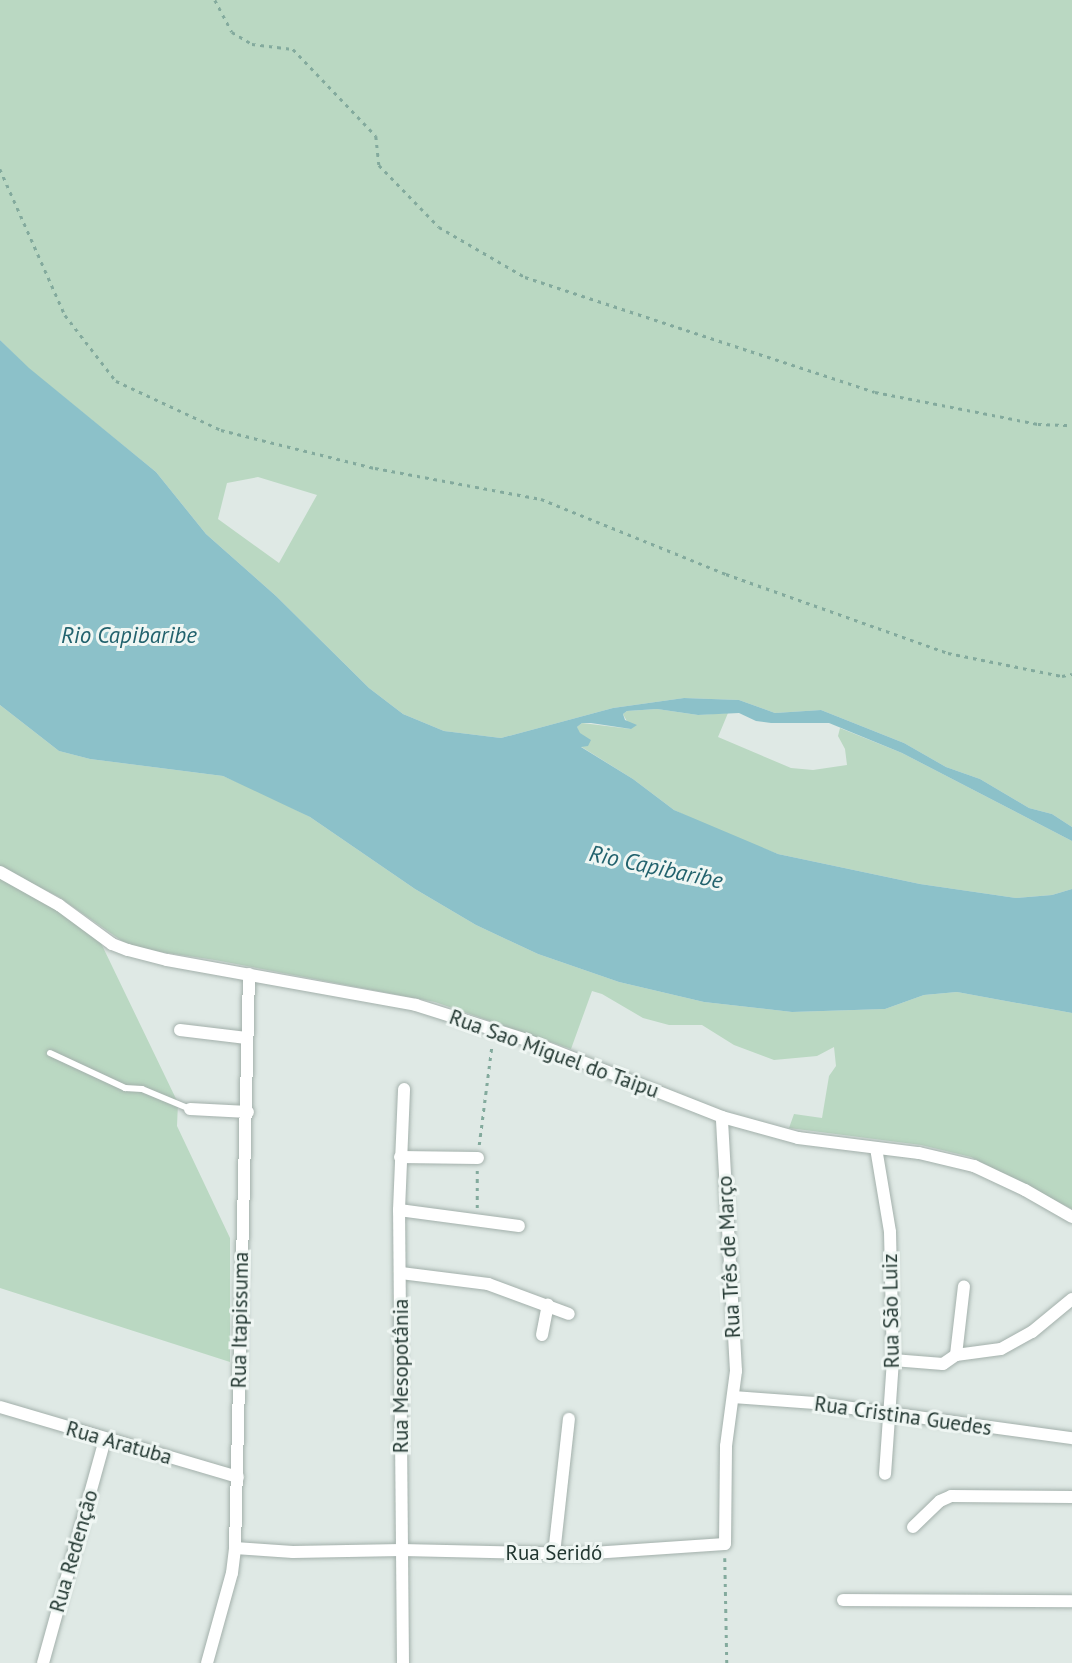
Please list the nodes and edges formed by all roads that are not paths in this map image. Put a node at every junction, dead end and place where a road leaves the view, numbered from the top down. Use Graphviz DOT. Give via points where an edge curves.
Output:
graph roads {
  1 [pos="0,872"];
  2 [pos="249,974"];
  3 [pos="180,1030"];
  4 [pos="247,1038"];
  5 [pos="50,1053"];
  6 [pos="404,1089"];
  7 [pos="190,1109"];
  8 [pos="248,1112"];
  9 [pos="722,1116"];
  10 [pos="876,1148"];
  11 [pos="400,1157"];
  12 [pos="478,1158"];
  13 [pos="399,1210"];
  14 [pos="1072,1217"];
  15 [pos="519,1226"];
  16 [pos="401,1273"];
  17 [pos="964,1286"];
  18 [pos="1072,1299"];
  19 [pos="548,1305"];
  20 [pos="569,1314"];
  21 [pos="542,1335"];
  22 [pos="956,1355"];
  23 [pos="893,1360"];
  24 [pos="733,1396"];
  25 [pos="0,1407"];
  26 [pos="890,1414"];
  27 [pos="569,1419"];
  28 [pos="1072,1438"];
  29 [pos="105,1439"];
  30 [pos="885,1475"];
  31 [pos="238,1477"];
  32 [pos="1072,1497"];
  33 [pos="913,1527"];
  34 [pos="235,1548"];
  35 [pos="401,1550"];
  36 [pos="554,1554"];
  37 [pos="843,1600"];
  38 [pos="1072,1601"];
  39 [pos="43,1663"];
  40 [pos="207,1663"];
  41 [pos="403,1663"];
  1 -- 2 [label="street, Rua Sao Miguel do Taipu" via="120,947"];
  2 -- 4 [label="street, Rua Itapissuma"];
  2 -- 9 [label="street, Rua Sao Miguel do Taipu" via="416,1005 494,1029"];
  3 -- 4 [label="street"];
  4 -- 8 [label="street, Rua Itapissuma"];
  5 -- 7 [label="lane" via="125,1088 142,1089"];
  6 -- 11 [label="street, Rua Mesopotânia"];
  7 -- 8 [label="street"];
  8 -- 31 [label="street, Rua Itapissuma" via="240,1256"];
  9 -- 10 [label="street, Rua Sao Miguel do Taipu" via="798,1138"];
  9 -- 24 [label="street, Rua Três de Março" via="736,1371"];
  10 -- 14 [label="street, Rua Sao Miguel do Taipu" via="974,1167"];
  10 -- 23 [label="street, Rua São Luiz" via="890,1231"];
  11 -- 12 [label="street"];
  11 -- 13 [label="street, Rua Mesopotânia"];
  13 -- 15 [label="street"];
  13 -- 16 [label="street, Rua Mesopotânia"];
  16 -- 19 [label="street" via="488,1284"];
  16 -- 35 [label="street, Rua Mesopotânia"];
  17 -- 22 [label="street"];
  18 -- 22 [label="street" via="1013,1344"];
  19 -- 20 [label="street"];
  19 -- 21 [label="street"];
  22 -- 23 [label="street" via="943,1364"];
  23 -- 26 [label="street, Rua São Luiz"];
  24 -- 26 [label="street, Rua Cristina Guedes"];
  24 -- 36 [label="street, Rua Seridó" via="726,1446 724,1544"];
  25 -- 29 [label="street, Rua Aratuba"];
  26 -- 28 [label="street, Rua Cristina Guedes"];
  26 -- 30 [label="street, Rua São Luiz"];
  27 -- 36 [label="street"];
  29 -- 31 [label="street, Rua Aratuba"];
  29 -- 39 [label="street, Rua Redenção"];
  31 -- 34 [label="street, Rua Itapissuma"];
  32 -- 33 [label="street" via="951,1496"];
  34 -- 35 [label="street, Rua Seridó"];
  34 -- 40 [label="street, Rua Itapissuma"];
  35 -- 36 [label="street, Rua Seridó"];
  35 -- 41 [label="street, Rua Mesopotânia"];
  37 -- 38 [label="street"];
}
